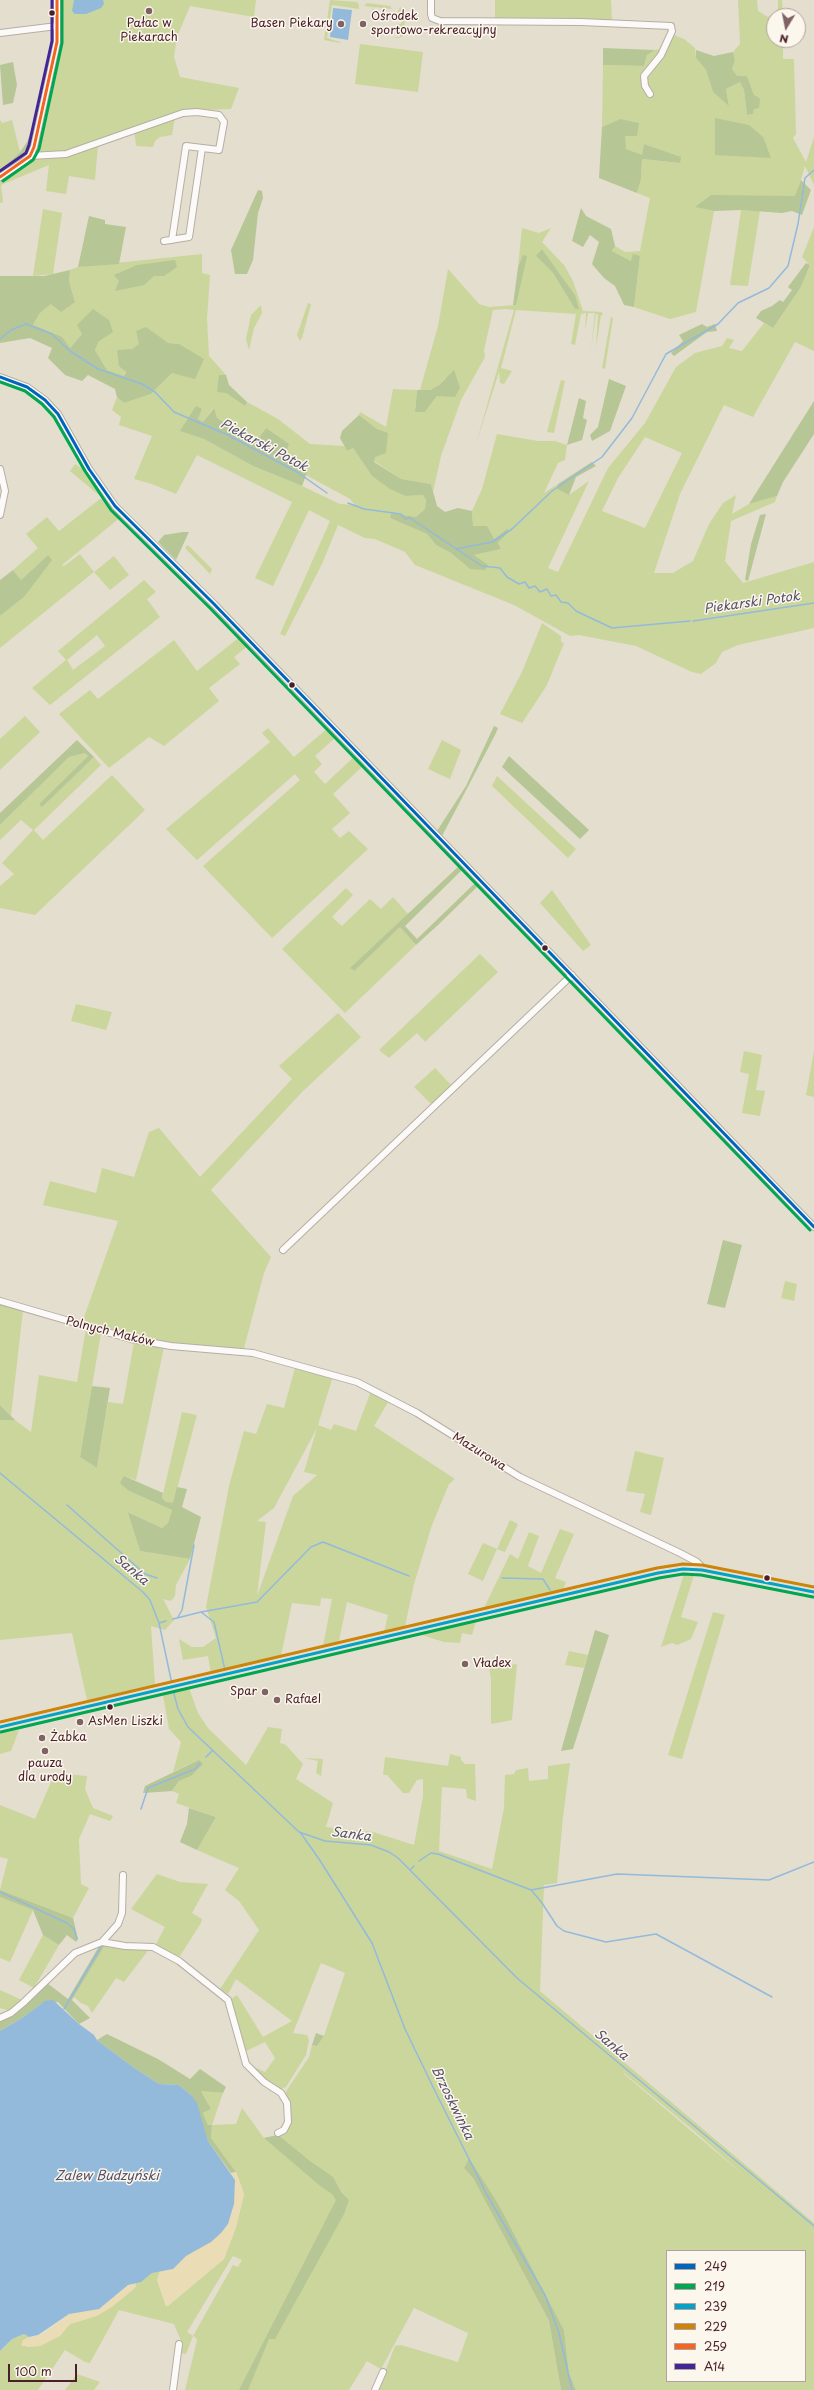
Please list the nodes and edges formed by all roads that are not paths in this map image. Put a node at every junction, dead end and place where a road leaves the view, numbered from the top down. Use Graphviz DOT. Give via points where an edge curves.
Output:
graph roads {
  1 [pos="432,0"];
  2 [pos="56,2"];
  3 [pos="57,26"];
  4 [pos="0,33"];
  5 [pos="650,94"];
  6 [pos="202,148"];
  7 [pos="30,156"];
  8 [pos="0,176"];
  9 [pos="172,240"];
  10 [pos="164,241"];
  11 [pos="0,377"];
  12 [pos="0,469"];
  13 [pos="0,515"];
  14 [pos="572,976"];
  15 [pos="814,1227"];
  16 [pos="283,1250"];
  17 [pos="0,1301"];
  18 [pos="246,1352"];
  19 [pos="702,1570"];
  20 [pos="814,1592"];
  21 [pos="0,1727"];
  22 [pos="123,1875"];
  23 [pos="102,1942"];
  24 [pos="0,2018"];
  25 [pos="278,2132"];
  26 [pos="179,2344"];
  27 [pos="383,2372"];
  28 [pos="173,2390"];
  29 [pos="375,2390"];
  1 -- 5 [label="street" via="430,14 432,18 440,21 581,22 671,26 672,32 661,55 644,76 645,86"];
  2 -- 3 [label="street"];
  3 -- 4 [label="street"];
  3 -- 7 [label="street" via="55,54"];
  6 -- 7 [label="street" via="219,150 224,122 218,115 183,113 66,154"];
  6 -- 9 [label="street" via="189,238"];
  6 -- 9 [label="street" via="186,146"];
  7 -- 8 [label="street"];
  9 -- 10 [label="street"];
  11 -- 14 [label="street" via="27,387 45,400 63,423 107,497 214,604"];
  12 -- 13 [label="street" via="5,491"];
  14 -- 15 [label="street"];
  14 -- 16 [label="street"];
  17 -- 18 [label="street, Polnych Maków" via="131,1339 171,1346"];
  18 -- 19 [label="street, Mazurowa" via="357,1382 417,1413 520,1477 680,1552 697,1562"];
  19 -- 20 [label="main road"];
  19 -- 21 [label="main road" via="683,1569 658,1573"];
  22 -- 23 [label="street" via="122,1913 118,1924"];
  23 -- 24 [label="street" via="75,1953 23,2003"];
  23 -- 25 [label="street" via="153,1947 179,1961 228,2000 246,2064 264,2082 281,2093 287,2103 288,2122 284,2130"];
  26 -- 28 [label="street"];
  27 -- 29 [label="street"];
}
